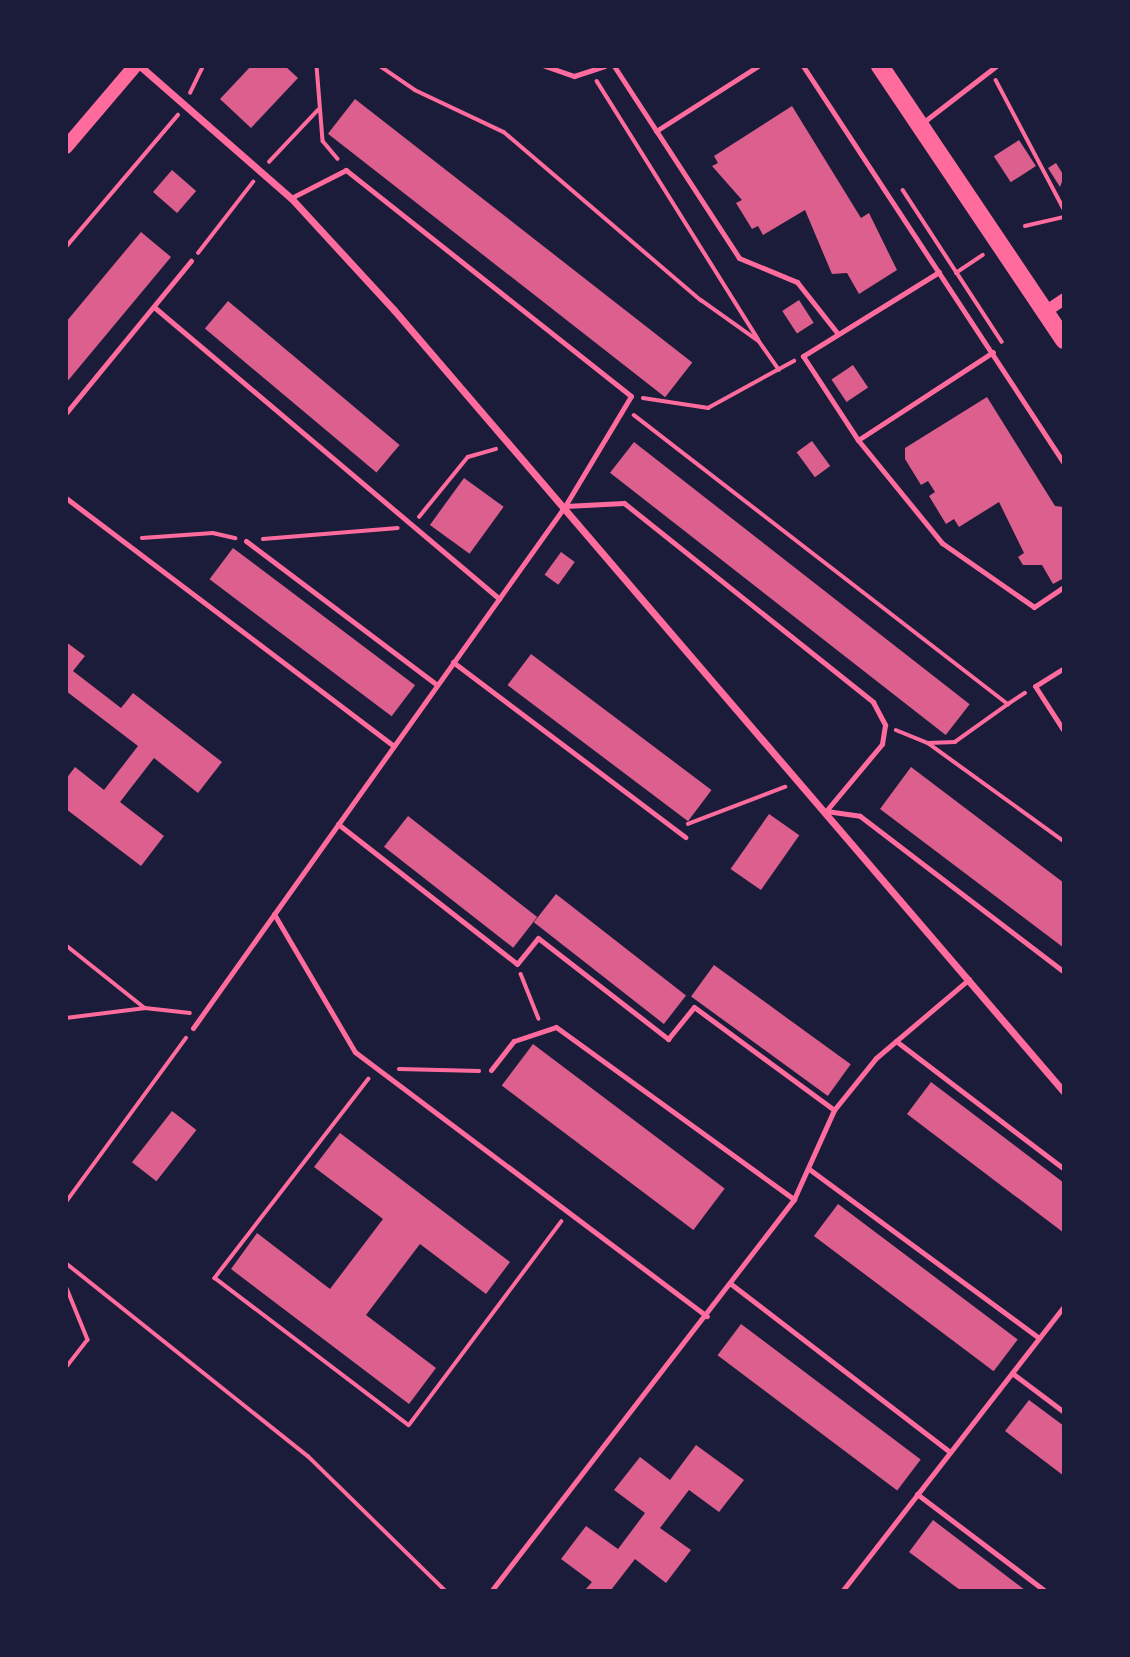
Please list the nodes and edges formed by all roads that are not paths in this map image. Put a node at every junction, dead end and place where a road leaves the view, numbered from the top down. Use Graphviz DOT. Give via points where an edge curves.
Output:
graph roads {
  1 [pos="137,66"];
  2 [pos="545,66"];
  3 [pos="604,66"];
  4 [pos="614,66"];
  5 [pos="758,66"];
  6 [pos="803,66"];
  7 [pos="880,66"];
  8 [pos="994,69"];
  9 [pos="919,125"];
  10 [pos="656,131"];
  11 [pos="66,147"];
  12 [pos="291,198"];
  13 [pos="191,261"];
  14 [pos="939,272"];
  15 [pos="1063,299"];
  16 [pos="154,307"];
  17 [pos="1045,312"];
  18 [pos="838,334"];
  19 [pos="1063,340"];
  20 [pos="993,352"];
  21 [pos="66,413"];
  22 [pos="858,440"];
  23 [pos="1063,464"];
  24 [pos="66,498"];
  25 [pos="565,506"];
  26 [pos="246,541"];
  27 [pos="1063,587"];
  28 [pos="499,599"];
  29 [pos="453,662"];
  30 [pos="1063,668"];
  31 [pos="437,685"];
  32 [pos="1063,731"];
  33 [pos="394,746"];
  34 [pos="826,811"];
  35 [pos="338,824"];
  36 [pos="685,837"];
  37 [pos="274,914"];
  38 [pos="1063,972"];
  39 [pos="969,979"];
  40 [pos="193,1028"];
  41 [pos="896,1041"];
  42 [pos="491,1070"];
  43 [pos="1063,1092"];
  44 [pos="834,1110"];
  45 [pos="809,1169"];
  46 [pos="1063,1169"];
  47 [pos="794,1199"];
  48 [pos="731,1284"];
  49 [pos="1063,1306"];
  50 [pos="707,1316"];
  51 [pos="1039,1338"];
  52 [pos="1012,1373"];
  53 [pos="1063,1412"];
  54 [pos="950,1452"];
  55 [pos="918,1494"];
  56 [pos="492,1590"];
  57 [pos="843,1591"];
  58 [pos="1044,1591"];
  1 -- 11 [label="main road"];
  1 -- 12 [label="street"];
  2 -- 3 [label="lane" via="574,76"];
  4 -- 10 [label="lane"];
  5 -- 10 [label="lane"];
  6 -- 14 [label="lane"];
  7 -- 9 [label="main road"];
  8 -- 9 [label="lane"];
  9 -- 17 [label="main road"];
  10 -- 18 [label="lane" via="739,258 797,282"];
  12 -- 25 [label="street"];
  12 -- 25 [label="lane" via="346,170 631,396"];
  13 -- 16 [label="lane"];
  14 -- 18 [label="lane"];
  14 -- 20 [label="lane"];
  15 -- 17 [label="street"];
  16 -- 21 [label="lane"];
  16 -- 28 [label="lane"];
  17 -- 19 [label="main road"];
  18 -- 22 [label="lane" via="803,356"];
  20 -- 22 [label="lane"];
  20 -- 23 [label="lane"];
  22 -- 27 [label="lane" via="942,543 1034,607"];
  24 -- 33 [label="lane"];
  25 -- 28 [label="lane"];
  25 -- 34 [label="street"];
  25 -- 34 [label="lane" via="624,503 873,702 885,725 882,744"];
  26 -- 31 [label="lane"];
  28 -- 29 [label="lane"];
  29 -- 31 [label="lane"];
  29 -- 36 [label="lane"];
  30 -- 32 [label="lane" via="1035,686"];
  31 -- 33 [label="lane"];
  33 -- 35 [label="lane"];
  34 -- 38 [label="lane" via="860,816"];
  34 -- 39 [label="street"];
  35 -- 37 [label="lane"];
  35 -- 44 [label="lane" via="517,964 538,938 668,1039 694,1007"];
  37 -- 40 [label="lane"];
  37 -- 50 [label="lane" via="355,1052"];
  39 -- 41 [label="lane"];
  39 -- 43 [label="street"];
  41 -- 44 [label="lane"];
  41 -- 46 [label="lane"];
  42 -- 47 [label="lane" via="514,1041 556,1027"];
  44 -- 45 [label="lane"];
  45 -- 47 [label="lane"];
  45 -- 51 [label="lane"];
  47 -- 48 [label="lane"];
  48 -- 50 [label="lane"];
  48 -- 54 [label="lane"];
  49 -- 51 [label="lane"];
  50 -- 56 [label="lane"];
  51 -- 52 [label="lane"];
  52 -- 53 [label="lane"];
  52 -- 54 [label="lane"];
  54 -- 55 [label="lane"];
  55 -- 57 [label="lane"];
  55 -- 58 [label="lane"];
}
